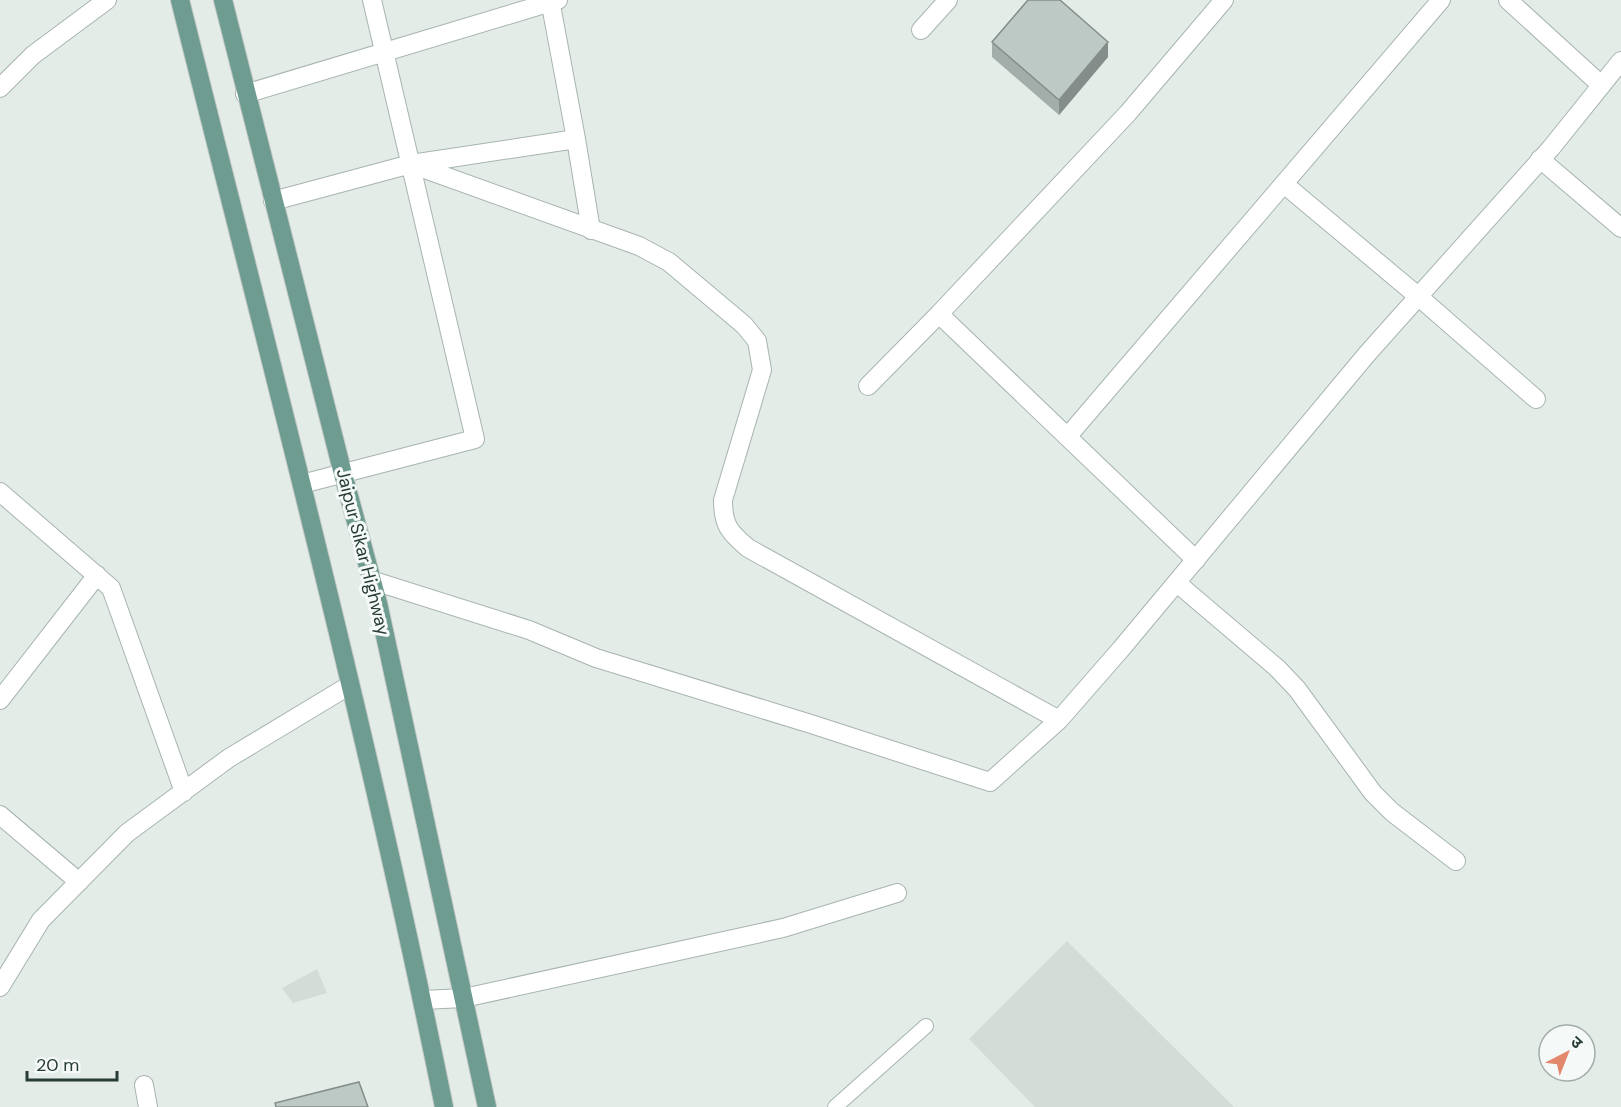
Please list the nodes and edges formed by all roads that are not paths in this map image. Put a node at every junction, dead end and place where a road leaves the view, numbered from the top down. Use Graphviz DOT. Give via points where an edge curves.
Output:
graph roads {
  1 [pos="107,0"];
  2 [pos="180,0"];
  3 [pos="222,0"];
  4 [pos="372,0"];
  5 [pos="948,0"];
  6 [pos="1224,0"];
  7 [pos="1441,0"];
  8 [pos="1508,0"];
  9 [pos="552,1"];
  10 [pos="921,30"];
  11 [pos="385,53"];
  12 [pos="1621,61"];
  13 [pos="1601,86"];
  14 [pos="0,88"];
  15 [pos="245,94"];
  16 [pos="576,139"];
  17 [pos="1540,159"];
  18 [pos="411,164"];
  19 [pos="1284,184"];
  20 [pos="273,201"];
  21 [pos="1621,228"];
  22 [pos="591,230"];
  23 [pos="1419,297"];
  24 [pos="939,314"];
  25 [pos="868,387"];
  26 [pos="1536,399"];
  27 [pos="1068,436"];
  28 [pos="343,474"];
  29 [pos="302,484"];
  30 [pos="0,492"];
  31 [pos="1196,560"];
  32 [pos="97,575"];
  33 [pos="371,580"];
  34 [pos="1177,583"];
  35 [pos="350,684"];
  36 [pos="0,700"];
  37 [pos="1059,720"];
  38 [pos="184,792"];
  39 [pos="0,815"];
  40 [pos="1456,861"];
  41 [pos="79,882"];
  42 [pos="897,893"];
  43 [pos="0,987"];
  44 [pos="464,998"];
  45 [pos="423,1000"];
  46 [pos="926,1026"];
  47 [pos="144,1085"];
  48 [pos="148,1107"];
  49 [pos="444,1107"];
  50 [pos="487,1107"];
  51 [pos="835,1107"];
  1 -- 14 [label="street" via="33,55"];
  2 -- 29 [label="main road"];
  3 -- 15 [label="main road, Jaipur Sikar Highway"];
  4 -- 11 [label="street"];
  5 -- 10 [label="street"];
  6 -- 24 [label="street" via="1128,113"];
  7 -- 19 [label="street"];
  8 -- 13 [label="street"];
  9 -- 11 [label="street"];
  9 -- 16 [label="street"];
  11 -- 15 [label="street"];
  11 -- 18 [label="street"];
  12 -- 13 [label="street"];
  13 -- 17 [label="street"];
  15 -- 20 [label="main road, Jaipur Sikar Highway"];
  16 -- 18 [label="street"];
  16 -- 22 [label="street"];
  17 -- 21 [label="street"];
  17 -- 23 [label="street"];
  18 -- 20 [label="street"];
  18 -- 22 [label="street"];
  18 -- 28 [label="street" via="475,439"];
  19 -- 23 [label="street"];
  19 -- 27 [label="street"];
  20 -- 28 [label="main road, Jaipur Sikar Highway"];
  22 -- 37 [label="street" via="639,246 669,262 744,325 757,341 762,370 723,500 723,518 732,534 748,548"];
  23 -- 26 [label="street"];
  23 -- 31 [label="street"];
  24 -- 25 [label="street"];
  24 -- 27 [label="street"];
  27 -- 31 [label="street"];
  28 -- 29 [label="street"];
  28 -- 33 [label="main road, Jaipur Sikar Highway"];
  29 -- 35 [label="main road"];
  30 -- 32 [label="street"];
  31 -- 34 [label="street"];
  32 -- 36 [label="street"];
  32 -- 38 [label="street" via="111,588"];
  33 -- 37 [label="street" via="529,630 596,658 990,782"];
  33 -- 44 [label="main road, Jaipur Sikar Highway"];
  34 -- 37 [label="street"];
  34 -- 40 [label="street" via="1297,689 1373,793 1392,812"];
  35 -- 38 [label="street" via="229,758"];
  35 -- 45 [label="main road"];
  38 -- 41 [label="street" via="127,833"];
  39 -- 41 [label="street"];
  41 -- 43 [label="street" via="41,920"];
  42 -- 44 [label="street" via="783,928"];
  44 -- 45 [label="street"];
  44 -- 50 [label="main road, Jaipur Sikar Highway"];
  45 -- 49 [label="main road"];
  46 -- 51 [label="lane"];
  47 -- 48 [label="street"];
}
